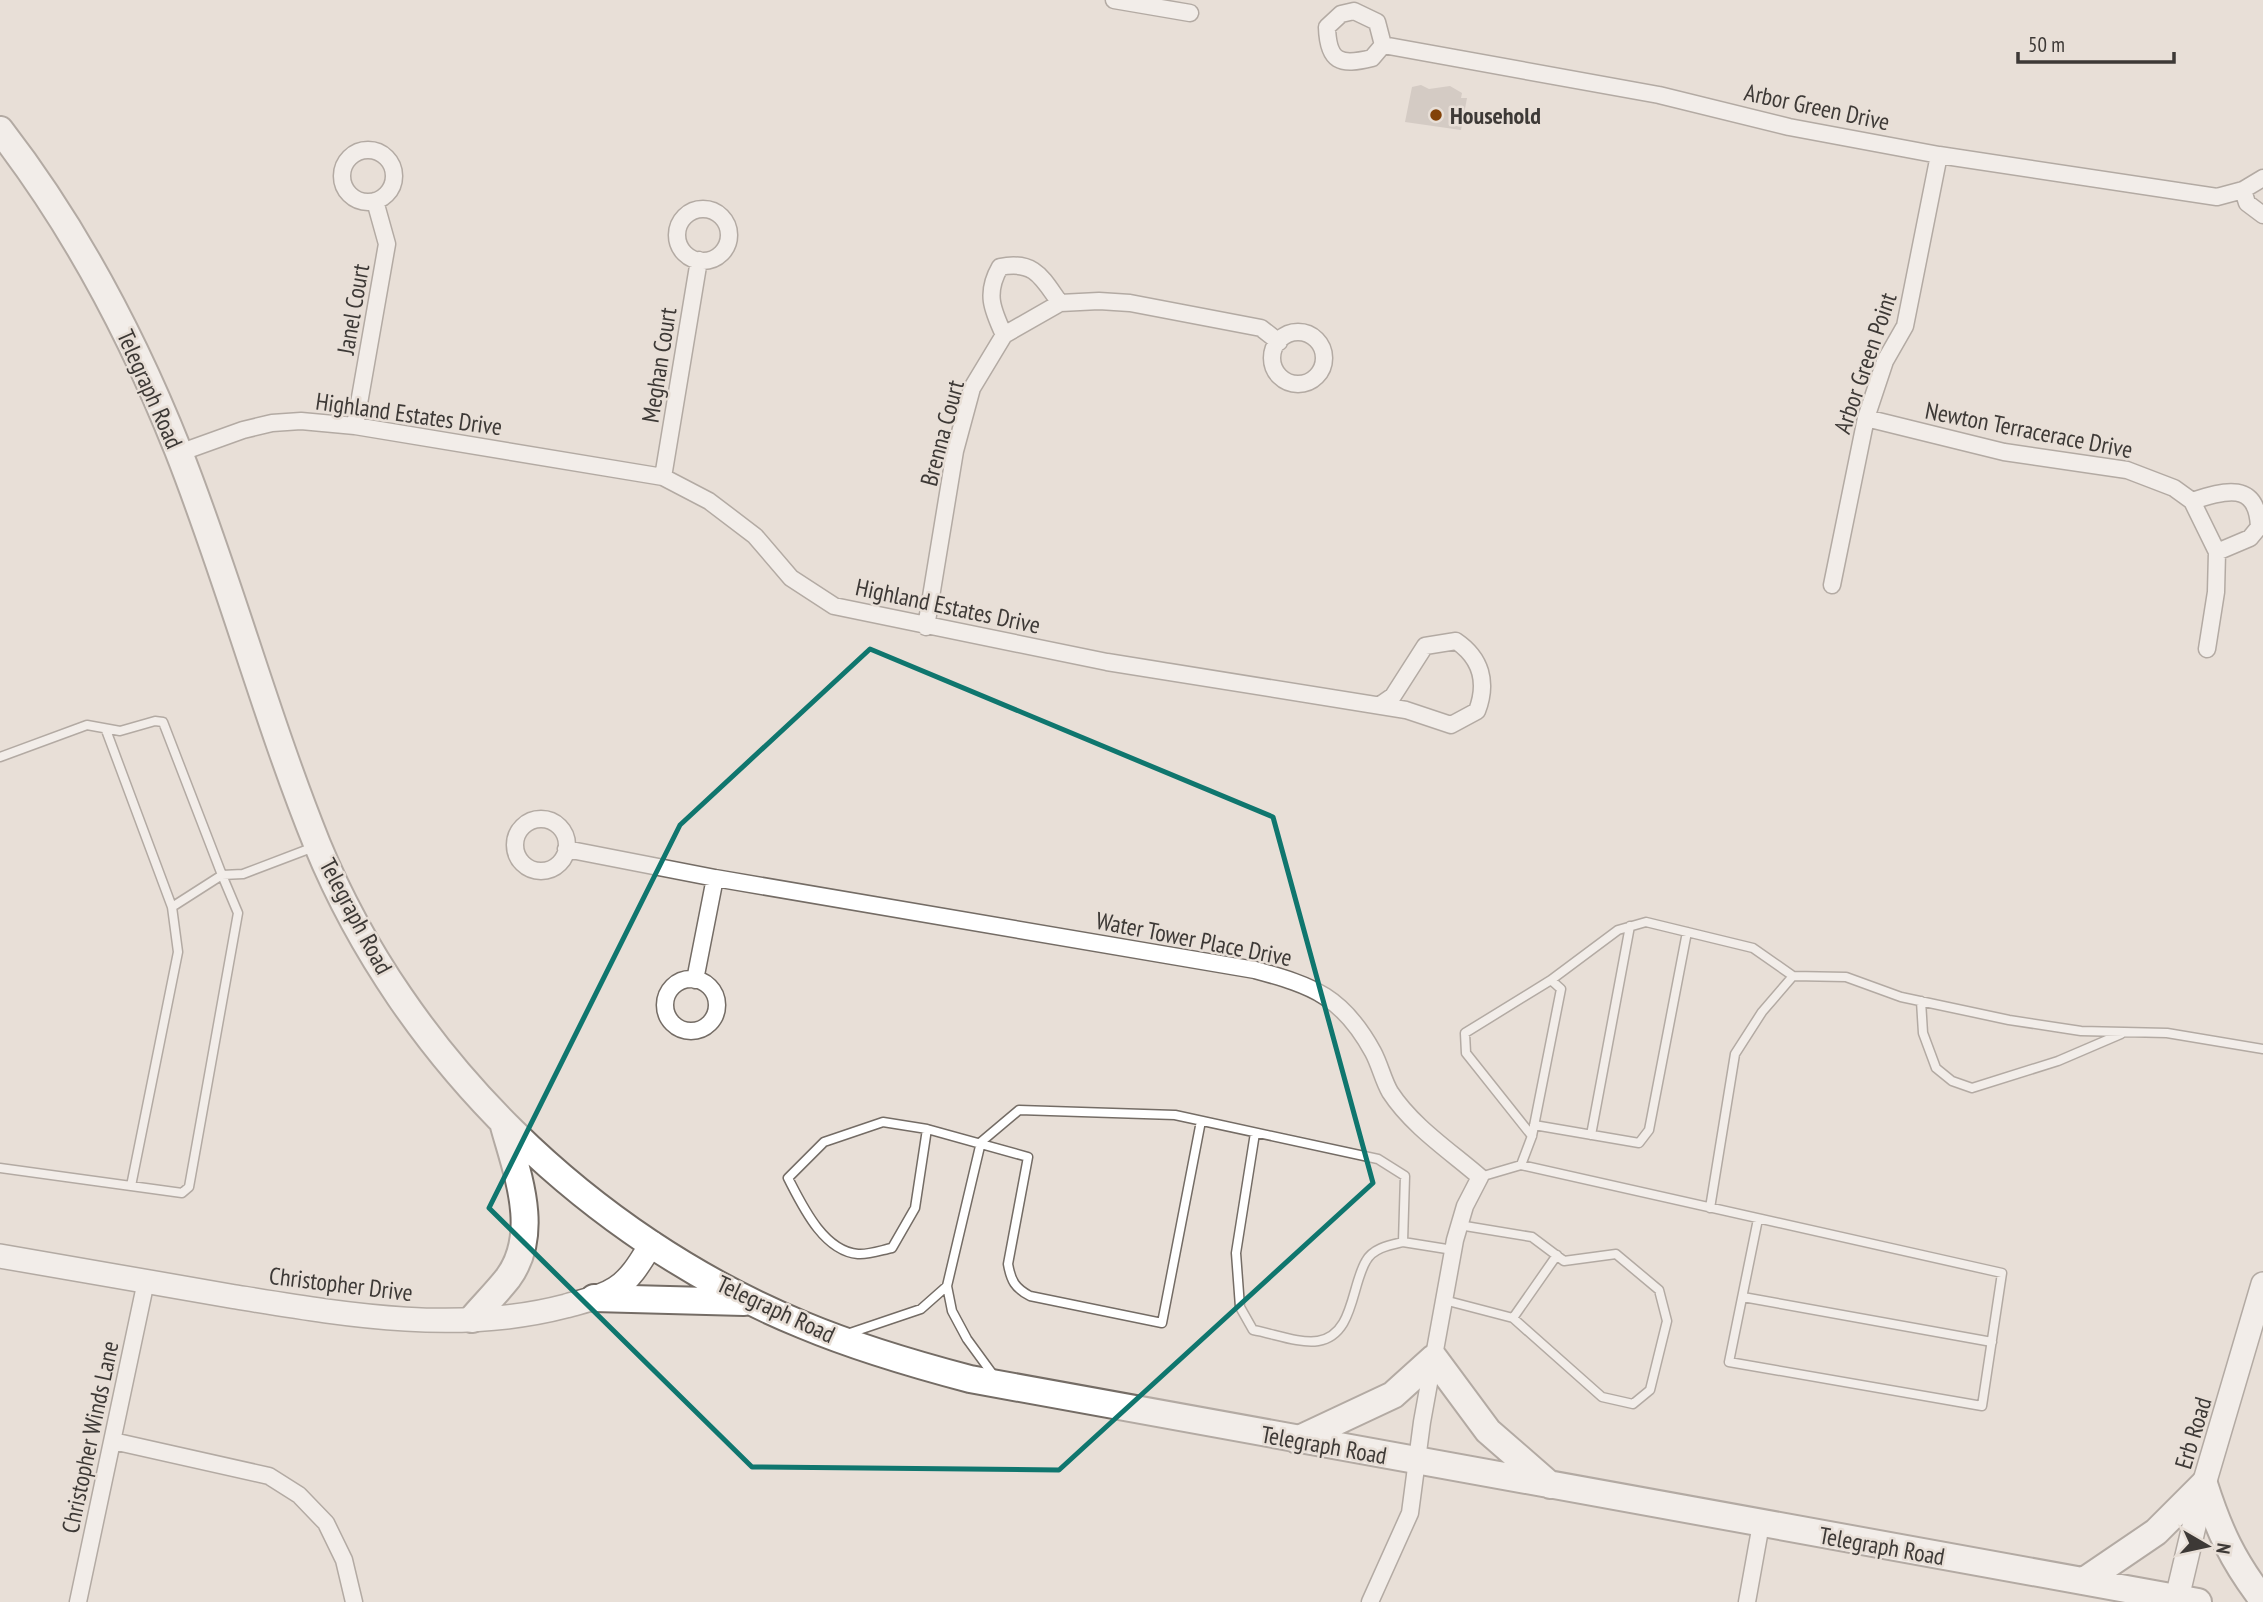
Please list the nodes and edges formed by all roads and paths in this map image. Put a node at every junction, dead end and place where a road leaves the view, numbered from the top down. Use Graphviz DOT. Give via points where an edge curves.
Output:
graph roads {
  1 [pos="1114,0"];
  2 [pos="1190,13"];
  3 [pos="1383,45"];
  4 [pos="0,130"];
  5 [pos="1939,155"];
  6 [pos="2263,178"];
  7 [pos="2243,190"];
  8 [pos="375,201"];
  9 [pos="2263,215"];
  10 [pos="699,260"];
  11 [pos="1060,303"];
  12 [pos="1004,335"];
  13 [pos="1279,342"];
  14 [pos="1866,418"];
  15 [pos="355,426"];
  16 [pos="179,453"];
  17 [pos="663,477"];
  18 [pos="2192,501"];
  19 [pos="2217,552"];
  20 [pos="1832,585"];
  21 [pos="926,627"];
  22 [pos="2207,649"];
  23 [pos="1380,705"];
  24 [pos="107,730"];
  25 [pos="0,757"];
  26 [pos="318,845"];
  27 [pos="566,849"];
  28 [pos="222,875"];
  29 [pos="715,878"];
  30 [pos="172,906"];
  31 [pos="1630,926"];
  32 [pos="1687,932"];
  33 [pos="1793,976"];
  34 [pos="695,980"];
  35 [pos="1551,980"];
  36 [pos="1921,1001"];
  37 [pos="2127,1032"];
  38 [pos="2263,1049"];
  39 [pos="1201,1121"];
  40 [pos="1534,1125"];
  41 [pos="504,1126"];
  42 [pos="927,1129"];
  43 [pos="1255,1133"];
  44 [pos="1591,1135"];
  45 [pos="1532,1136"];
  46 [pos="981,1142"];
  47 [pos="1521,1166"];
  48 [pos="0,1168"];
  49 [pos="1480,1177"];
  50 [pos="131,1186"];
  51 [pos="1710,1208"];
  52 [pos="1758,1219"];
  53 [pos="1459,1225"];
  54 [pos="1404,1241"];
  55 [pos="652,1243"];
  56 [pos="1453,1250"];
  57 [pos="1557,1255"];
  58 [pos="0,1256"];
  59 [pos="146,1282"];
  60 [pos="2263,1284"];
  61 [pos="947,1286"];
  62 [pos="1742,1297"];
  63 [pos="594,1298"];
  64 [pos="1444,1300"];
  65 [pos="753,1303"];
  66 [pos="1513,1318"];
  67 [pos="472,1319"];
  68 [pos="836,1338"];
  69 [pos="1992,1342"];
  70 [pos="1434,1358"];
  71 [pos="1001,1385"];
  72 [pos="1297,1440"];
  73 [pos="113,1441"];
  74 [pos="1416,1462"];
  75 [pos="2204,1484"];
  76 [pos="1551,1486"];
  77 [pos="1761,1524"];
  78 [pos="2084,1581"];
  79 [pos="2188,1600"];
  80 [pos="2263,1600"];
  81 [pos="78,1602"];
  82 [pos="354,1602"];
  83 [pos="1370,1602"];
  84 [pos="1747,1602"];
  1 -- 2 [label="street"];
  3 -- 5 [label="street, Arbor Green Drive" via="1660,95 1789,127"];
  4 -- 16 [label="main road, Telegraph Road" via="36,179 103,289"];
  5 -- 7 [label="street, Arbor Green Drive" via="2217,197"];
  5 -- 14 [label="street, Arbor Green Point" via="1905,326 1885,361"];
  6 -- 7 [label="street, Arbor Green Drive"];
  7 -- 9 [label="street" via="2247,203"];
  8 -- 15 [label="street, Janel Court" via="387,244"];
  10 -- 17 [label="street, Meghan Court"];
  11 -- 12 [label="street, Brenna Court"];
  11 -- 12 [label="street" via="1039,273 1019,263 1000,267 991,283 990,306"];
  11 -- 13 [label="street, Brenna Court" via="1130,303 1261,328"];
  12 -- 21 [label="street, Brenna Court" via="972,388 956,451"];
  14 -- 18 [label="street, Newton Terracerace Drive" via="2004,452 2127,470 2174,488"];
  14 -- 20 [label="street, Arbor Green Point"];
  15 -- 16 [label="street, Highland Estates Drive" via="272,423"];
  15 -- 17 [label="street, Highland Estates Drive"];
  16 -- 26 [label="main road, Telegraph Road"];
  17 -- 21 [label="street, Highland Estates Drive" via="709,501 755,536 791,578 834,606"];
  18 -- 19 [label="street"];
  18 -- 19 [label="street" via="2231,491 2250,497 2258,509 2259,527 2250,538"];
  19 -- 22 [label="street"];
  21 -- 23 [label="street, Highland Estates Drive" via="1107,662"];
  23 -- 23 [label="street, Highland Estates Drive" via="1451,725 1477,711 1483,694 1481,670 1471,652 1456,640 1425,646 1393,696"];
  24 -- 25 [label="lane" via="87,725"];
  24 -- 28 [label="lane" via="163,722"];
  24 -- 30 [label="lane"];
  26 -- 28 [label="lane" via="243,874"];
  26 -- 41 [label="main road, Telegraph Road" via="349,910 405,1004 439,1052"];
  27 -- 29 [label="street, Water Tower Place Drive"];
  28 -- 30 [label="lane"];
  28 -- 50 [label="lane" via="238,913 189,1187 182,1193"];
  29 -- 34 [label="street"];
  29 -- 49 [label="street, Water Tower Place Drive" via="1255,970 1298,982 1333,999 1353,1019 1391,1092 1422,1128"];
  30 -- 50 [label="lane" via="178,952"];
  31 -- 32 [label="lane" via="1646,922"];
  31 -- 35 [label="lane"];
  31 -- 44 [label="lane"];
  32 -- 33 [label="lane" via="1753,948"];
  32 -- 44 [label="lane" via="1650,1130 1639,1143"];
  33 -- 36 [label="lane" via="1846,977"];
  33 -- 51 [label="lane" via="1735,1054"];
  35 -- 40 [label="lane" via="1561,989"];
  35 -- 45 [label="lane" via="1465,1033 1466,1053"];
  36 -- 37 [label="lane" via="2081,1031"];
  36 -- 37 [label="lane" via="1923,1032 1936,1068 1952,1081 1972,1088"];
  37 -- 38 [label="lane" via="2167,1033"];
  39 -- 43 [label="lane"];
  39 -- 46 [label="lane" via="1175,1115 1019,1110"];
  39 -- 46 [label="lane" via="1162,1323 1020,1291 1008,1264 1028,1157"];
  40 -- 44 [label="lane"];
  40 -- 45 [label="lane"];
  41 -- 55 [label="main road, Telegraph Road"];
  41 -- 67 [label="main road" via="524,1199 524,1227 509,1276"];
  42 -- 42 [label="lane" via="915,1208 892,1248 859,1254 839,1248 809,1217 788,1178 824,1142 883,1122"];
  42 -- 46 [label="lane"];
  43 -- 54 [label="lane" via="1378,1159 1405,1176"];
  43 -- 54 [label="lane" via="1236,1253 1240,1307 1253,1330 1316,1341 1333,1335 1343,1323 1366,1259 1382,1247"];
  45 -- 47 [label="lane"];
  46 -- 61 [label="lane"];
  47 -- 49 [label="lane"];
  47 -- 51 [label="lane"];
  48 -- 50 [label="lane"];
  49 -- 53 [label="street"];
  51 -- 52 [label="lane"];
  52 -- 62 [label="lane"];
  52 -- 69 [label="lane" via="2003,1273"];
  53 -- 56 [label="street"];
  53 -- 57 [label="lane" via="1532,1237"];
  54 -- 56 [label="lane"];
  55 -- 63 [label="street, Christopher Drive" via="630,1277"];
  55 -- 65 [label="main road, Telegraph Road"];
  56 -- 64 [label="street"];
  57 -- 66 [label="lane"];
  57 -- 66 [label="lane" via="1564,1261 1616,1254 1659,1290 1667,1321 1650,1391 1633,1404 1602,1397"];
  58 -- 59 [label="street, Christopher Drive"];
  59 -- 67 [label="street, Christopher Drive" via="363,1317"];
  59 -- 73 [label="street, Christopher Winds Lane"];
  60 -- 75 [label="street, Erb Road"];
  61 -- 68 [label="lane" via="921,1309"];
  61 -- 71 [label="lane" via="952,1311 967,1339"];
  62 -- 69 [label="lane"];
  62 -- 69 [label="lane" via="1729,1362 1982,1406"];
  63 -- 65 [label="main road"];
  63 -- 67 [label="street, Christopher Drive" via="527,1315"];
  64 -- 66 [label="lane"];
  64 -- 70 [label="street"];
  65 -- 68 [label="main road, Telegraph Road"];
  68 -- 71 [label="main road, Telegraph Road" via="893,1358"];
  70 -- 72 [label="main road" via="1393,1395"];
  70 -- 74 [label="street"];
  70 -- 76 [label="main road" via="1488,1431"];
  71 -- 72 [label="main road, Telegraph Road"];
  72 -- 74 [label="main road, Telegraph Road"];
  73 -- 81 [label="street, Christopher Winds Lane"];
  73 -- 82 [label="street" via="269,1476 299,1496 326,1523 344,1560"];
  74 -- 76 [label="main road, Telegraph Road"];
  74 -- 83 [label="street" via="1410,1513"];
  75 -- 78 [label="main road" via="2156,1532"];
  75 -- 79 [label="street, Erb Road"];
  75 -- 80 [label="main road" via="2219,1533 2237,1567"];
  76 -- 77 [label="main road, Telegraph Road"];
  77 -- 78 [label="main road, Telegraph Road"];
  77 -- 84 [label="street"];
  78 -- 79 [label="main road, Telegraph Road"];
}
